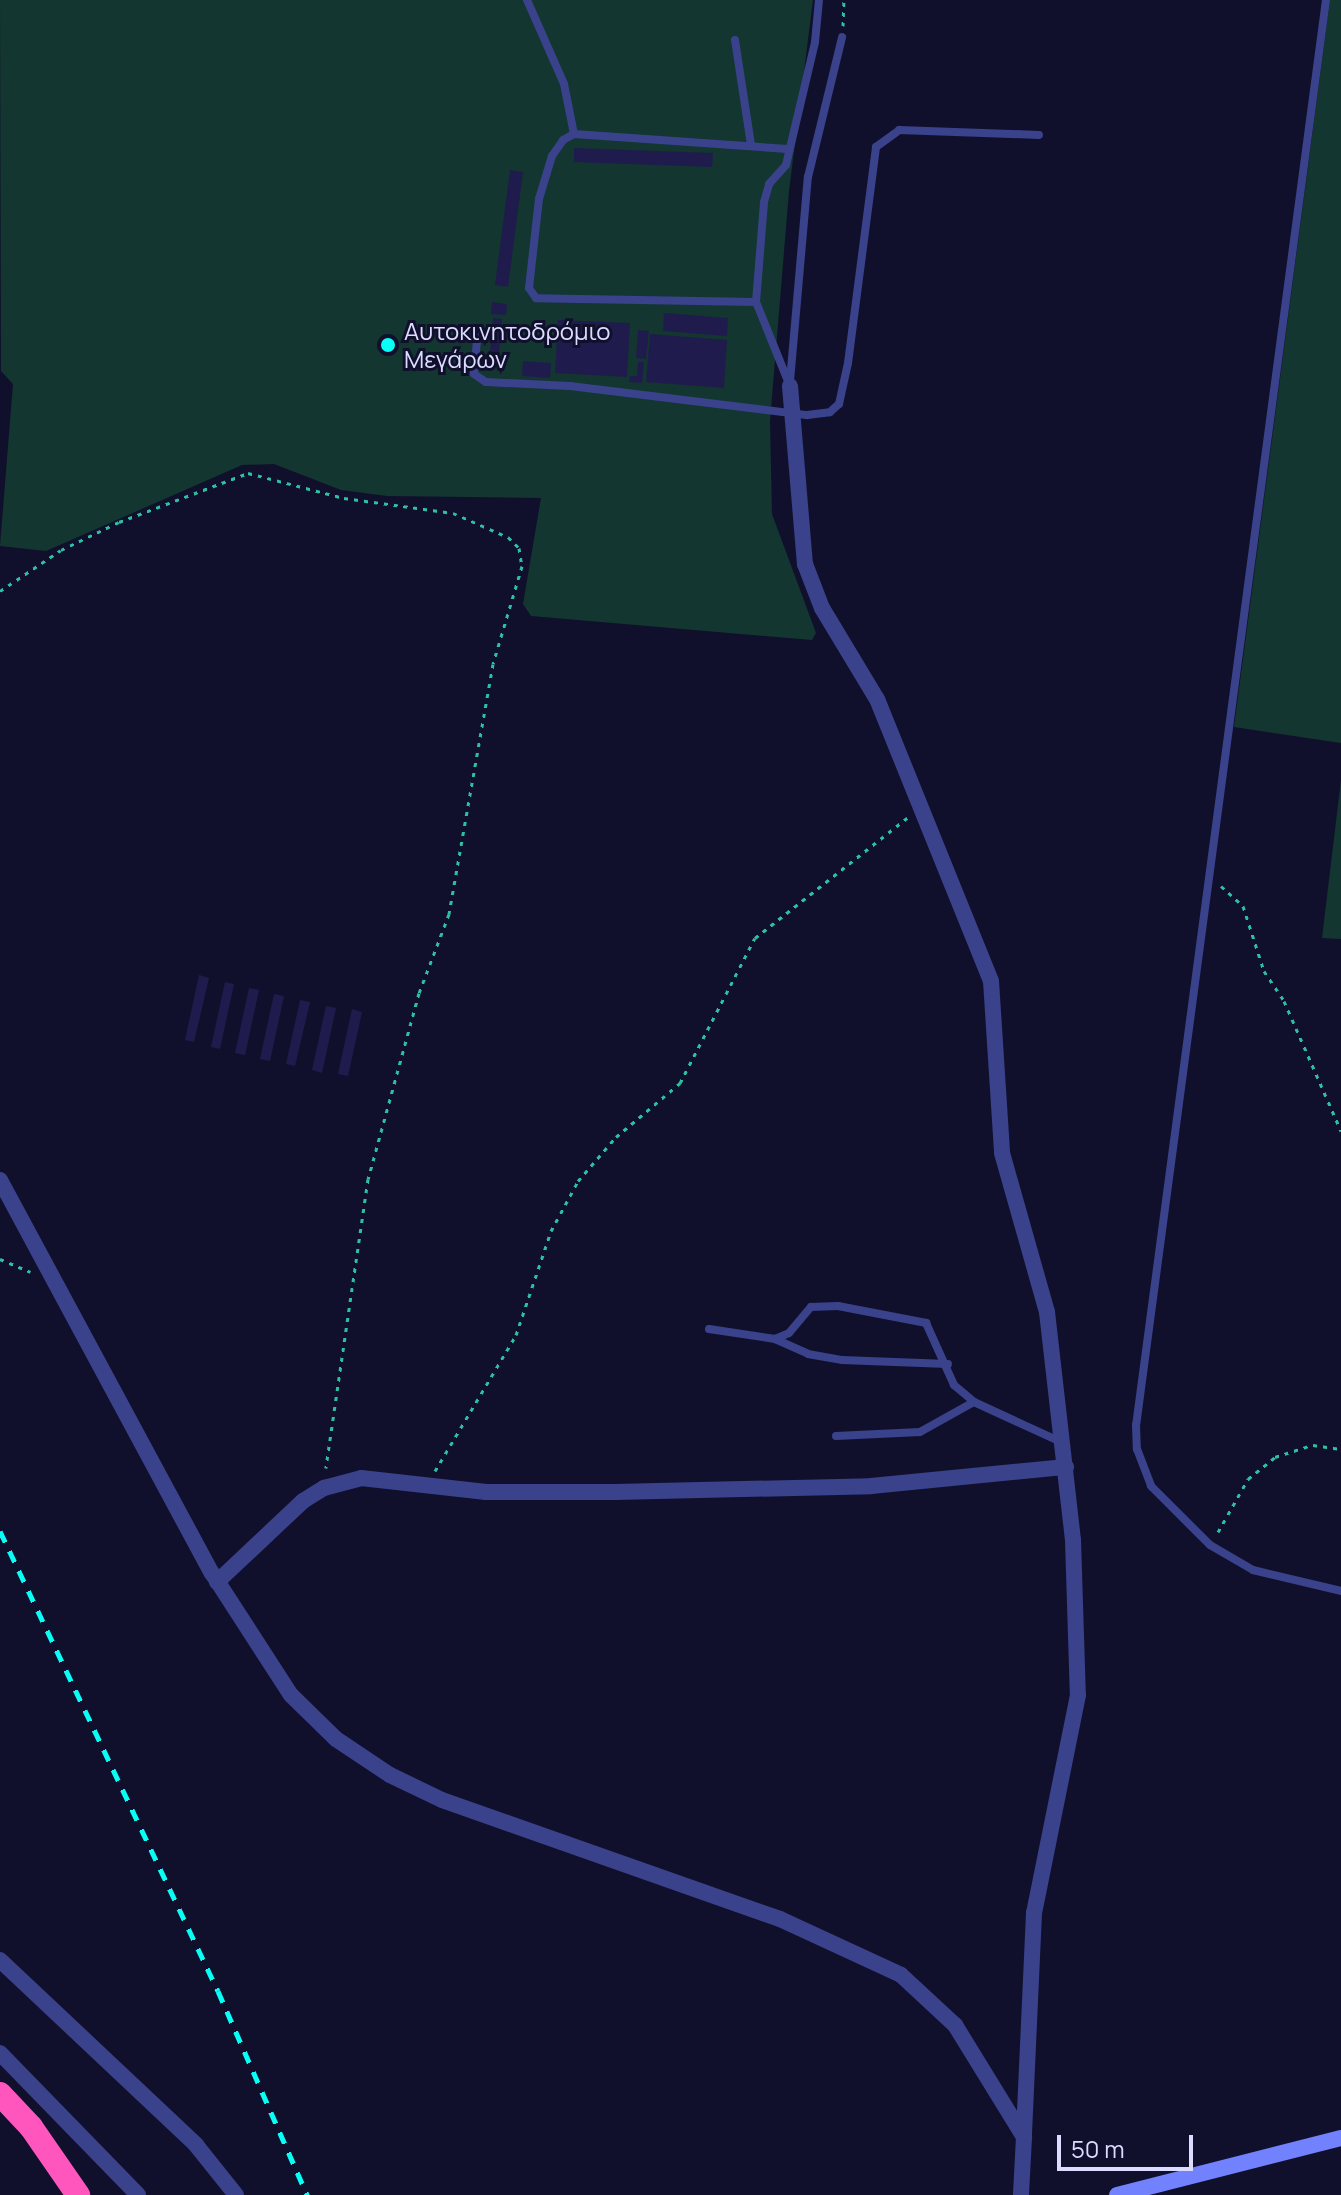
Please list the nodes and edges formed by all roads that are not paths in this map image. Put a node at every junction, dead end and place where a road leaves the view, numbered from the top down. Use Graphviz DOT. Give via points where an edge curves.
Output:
graph roads {
  1 [pos="527,0"];
  2 [pos="819,0"];
  3 [pos="1326,0"];
  4 [pos="842,37"];
  5 [pos="735,40"];
  6 [pos="574,134"];
  7 [pos="1039,135"];
  8 [pos="751,145"];
  9 [pos="787,149"];
  10 [pos="756,302"];
  11 [pos="478,329"];
  12 [pos="790,386"];
  13 [pos="789,412"];
  14 [pos="0,1180"];
  15 [pos="709,1329"];
  16 [pos="775,1339"];
  17 [pos="948,1364"];
  18 [pos="974,1402"];
  19 [pos="836,1436"];
  20 [pos="1064,1444"];
  21 [pos="1066,1467"];
  22 [pos="217,1582"];
  23 [pos="1341,1591"];
  24 [pos="0,1960"];
  25 [pos="0,2053"];
  26 [pos="0,2094"];
  27 [pos="1024,2137"];
  28 [pos="1341,2138"];
  29 [pos="78,2195"];
  30 [pos="138,2195"];
  31 [pos="236,2195"];
  32 [pos="1021,2195"];
  33 [pos="1117,2195"];
  1 -- 6 [label="lane" via="564,84"];
  2 -- 9 [label="lane" via="804,96"];
  3 -- 23 [label="lane" via="1136,1425 1137,1449 1151,1486 1210,1545 1253,1570"];
  4 -- 12 [label="lane" via="808,177"];
  5 -- 8 [label="lane"];
  6 -- 8 [label="lane"];
  6 -- 10 [label="lane" via="552,156 539,199 529,288 536,298"];
  7 -- 13 [label="lane" via="899,130 876,147 839,404 819,415"];
  8 -- 9 [label="lane"];
  9 -- 10 [label="lane" via="786,165 769,184 764,202"];
  10 -- 12 [label="lane"];
  11 -- 13 [label="lane" via="474,374 486,382 570,386"];
  12 -- 13 [label="street"];
  13 -- 20 [label="street" via="805,564 822,608 877,699 991,981 998,1128 1047,1312"];
  14 -- 22 [label="street"];
  15 -- 16 [label="lane"];
  16 -- 17 [label="lane" via="808,1354 842,1360"];
  16 -- 17 [label="lane" via="789,1333 811,1307 838,1306 926,1323"];
  17 -- 18 [label="lane" via="954,1385"];
  18 -- 19 [label="lane" via="920,1432"];
  18 -- 20 [label="lane"];
  20 -- 21 [label="street"];
  21 -- 22 [label="street" via="871,1486 529,1493 361,1478 324,1488 283,1517"];
  21 -- 27 [label="street" via="1078,1695 1034,1913"];
  22 -- 27 [label="street" via="291,1695 336,1739 390,1775 515,1829 780,1919 901,1975 955,2025"];
  24 -- 31 [label="street" via="196,2145"];
  25 -- 30 [label="street"];
  26 -- 29 [label="highway" via="50,2151"];
  27 -- 32 [label="street"];
  28 -- 33 [label="main road"];
}
